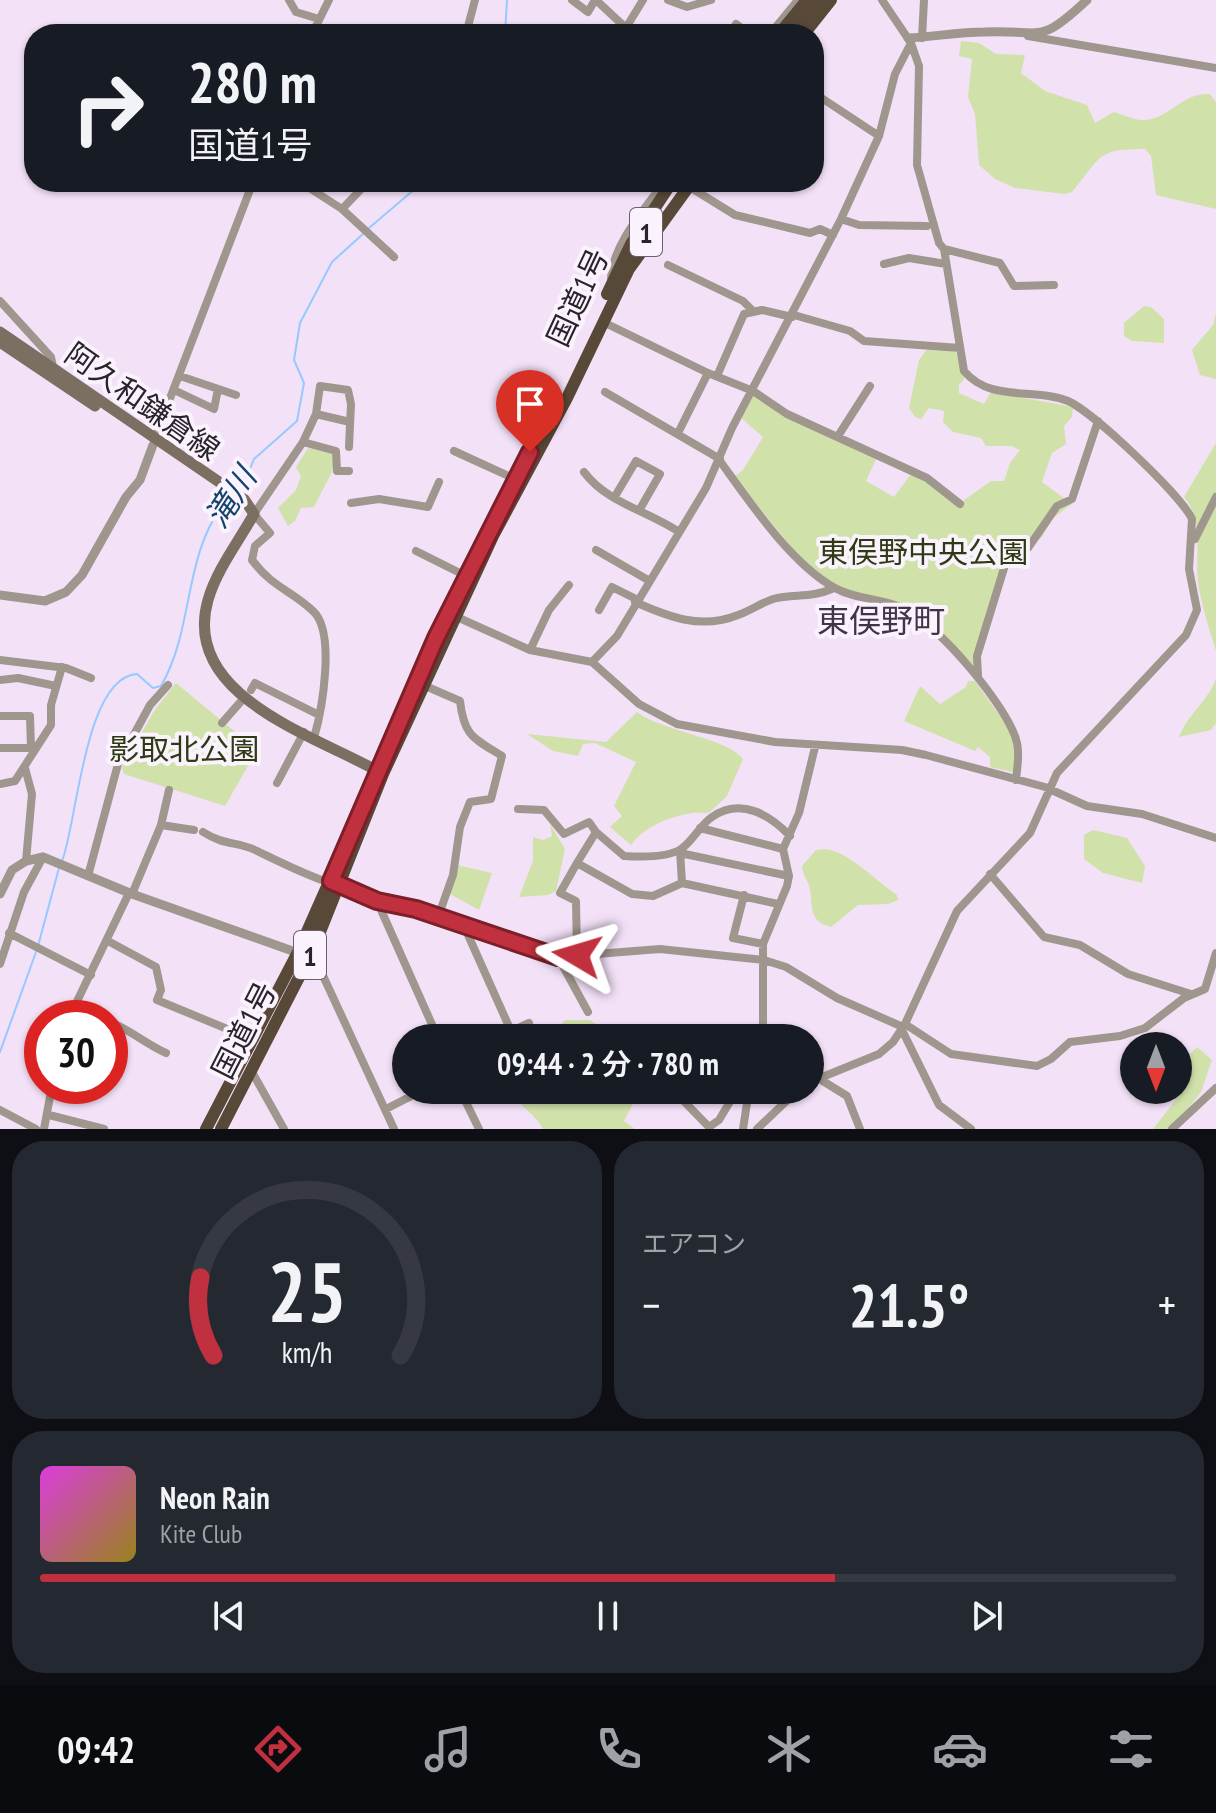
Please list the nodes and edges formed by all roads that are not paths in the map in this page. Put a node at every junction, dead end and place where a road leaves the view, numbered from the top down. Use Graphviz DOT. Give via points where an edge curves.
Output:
graph roads {
  1 [pos="289,0"];
  2 [pos="329,0"];
  3 [pos="475,0"];
  4 [pos="572,0"];
  5 [pos="596,0"];
  6 [pos="643,0"];
  7 [pos="668,0"];
  8 [pos="711,0"];
  9 [pos="807,0"];
  10 [pos="818,0"];
  11 [pos="828,0"];
  12 [pos="882,0"];
  13 [pos="924,0"];
  14 [pos="1087,0"];
  15 [pos="687,4"];
  16 [pos="796,6"];
  17 [pos="319,19"];
  18 [pos="317,24"];
  19 [pos="469,24"];
  20 [pos="619,24"];
  21 [pos="629,24"];
  22 [pos="779,24"];
  23 [pos="785,24"];
  24 [pos="801,24"];
  25 [pos="811,24"];
  26 [pos="1026,36"];
  27 [pos="922,38"];
  28 [pos="909,41"];
  29 [pos="1216,68"];
  30 [pos="824,100"];
  31 [pos="879,136"];
  32 [pos="248,192"];
  33 [pos="316,192"];
  34 [pos="358,192"];
  35 [pos="658,192"];
  36 [pos="665,192"];
  37 [pos="681,192"];
  38 [pos="682,192"];
  39 [pos="701,192"];
  40 [pos="342,209"];
  41 [pos="841,219"];
  42 [pos="927,226"];
  43 [pos="833,235"];
  44 [pos="944,249"];
  45 [pos="394,257"];
  46 [pos="884,264"];
  47 [pos="946,264"];
  48 [pos="668,265"];
  49 [pos="612,284"];
  50 [pos="1054,285"];
  51 [pos="0,301"];
  52 [pos="753,311"];
  53 [pos="793,316"];
  54 [pos="603,322"];
  55 [pos="0,332"];
  56 [pos="0,342"];
  57 [pos="960,348"];
  58 [pos="53,367"];
  59 [pos="712,374"];
  60 [pos="180,376"];
  61 [pos="870,386"];
  62 [pos="218,389"];
  63 [pos="174,390"];
  64 [pos="753,391"];
  65 [pos="605,392"];
  66 [pos="236,395"];
  67 [pos="316,414"];
  68 [pos="1098,421"];
  69 [pos="350,422"];
  70 [pos="678,433"];
  71 [pos="838,436"];
  72 [pos="154,442"];
  73 [pos="303,442"];
  74 [pos="349,447"];
  75 [pos="454,451"];
  76 [pos="720,460"];
  77 [pos="349,471"];
  78 [pos="584,472"];
  79 [pos="515,479"];
  80 [pos="439,482"];
  81 [pos="1216,497"];
  82 [pos="614,498"];
  83 [pos="351,503"];
  84 [pos="960,504"];
  85 [pos="640,509"];
  86 [pos="254,514"];
  87 [pos="679,532"];
  88 [pos="596,550"];
  89 [pos="416,551"];
  90 [pos="1191,553"];
  91 [pos="466,576"];
  92 [pos="648,580"];
  93 [pos="569,585"];
  94 [pos="834,588"];
  95 [pos="0,595"];
  96 [pos="636,601"];
  97 [pos="599,610"];
  98 [pos="451,614"];
  99 [pos="530,650"];
  100 [pos="0,660"];
  101 [pos="592,662"];
  102 [pos="62,667"];
  103 [pos="978,677"];
  104 [pos="91,678"];
  105 [pos="0,680"];
  106 [pos="168,685"];
  107 [pos="423,685"];
  108 [pos="56,686"];
  109 [pos="247,694"];
  110 [pos="319,715"];
  111 [pos="0,716"];
  112 [pos="222,723"];
  113 [pos="309,735"];
  114 [pos="815,747"];
  115 [pos="0,748"];
  116 [pos="34,748"];
  117 [pos="25,768"];
  118 [pos="380,772"];
  119 [pos="1016,780"];
  120 [pos="277,783"];
  121 [pos="0,784"];
  122 [pos="1049,788"];
  123 [pos="169,790"];
  124 [pos="518,809"];
  125 [pos="161,825"];
  126 [pos="700,828"];
  127 [pos="596,832"];
  128 [pos="790,836"];
  129 [pos="1216,838"];
  130 [pos="783,849"];
  131 [pos="680,852"];
  132 [pos="43,857"];
  133 [pos="26,861"];
  134 [pos="577,863"];
  135 [pos="990,874"];
  136 [pos="88,876"];
  137 [pos="789,876"];
  138 [pos="682,883"];
  139 [pos="334,884"];
  140 [pos="0,894"];
  141 [pos="130,894"];
  142 [pos="744,895"];
  143 [pos="377,901"];
  144 [pos="778,904"];
  145 [pos="438,917"];
  146 [pos="464,926"];
  147 [pos="9,933"];
  148 [pos="108,941"];
  149 [pos="763,944"];
  150 [pos="1216,953"];
  151 [pos="306,954"];
  152 [pos="577,955"];
  153 [pos="558,957"];
  154 [pos="764,960"];
  155 [pos="0,964"];
  156 [pos="91,975"];
  157 [pos="1192,995"];
  158 [pos="78,1000"];
  159 [pos="588,1012"];
  160 [pos="432,1024"];
  161 [pos="508,1024"];
  162 [pos="763,1024"];
  163 [pos="903,1027"];
  164 [pos="128,1029"];
  165 [pos="254,1040"];
  166 [pos="166,1053"];
  167 [pos="252,1072"];
  168 [pos="824,1076"];
  169 [pos="824,1085"];
  170 [pos="1216,1088"];
  171 [pos="50,1104"];
  172 [pos="396,1104"];
  173 [pos="467,1104"];
  174 [pos="687,1104"];
  175 [pos="727,1104"];
  176 [pos="747,1104"];
  177 [pos="783,1104"];
  178 [pos="386,1109"];
  179 [pos="0,1110"];
  180 [pos="49,1115"];
  181 [pos="36,1129"];
  182 [pos="44,1129"];
  183 [pos="104,1129"];
  184 [pos="206,1129"];
  185 [pos="221,1129"];
  186 [pos="284,1129"];
  187 [pos="394,1129"];
  188 [pos="479,1129"];
  189 [pos="743,1129"];
  190 [pos="757,1129"];
  191 [pos="860,1129"];
  192 [pos="971,1129"];
  193 [pos="1172,1129"];
  1 -- 17 [label="street" via="296,12"];
  2 -- 17 [label="street"];
  3 -- 19 [label="street"];
  4 -- 5 [label="street" via="588,12"];
  5 -- 20 [label="street"];
  6 -- 21 [label="street"];
  7 -- 15 [label="street"];
  8 -- 15 [label="street"];
  9 -- 16 [label="highway"];
  10 -- 24 [label="highway"];
  11 -- 25 [label="highway"];
  12 -- 28 [label="street"];
  13 -- 27 [label="street"];
  14 -- 26 [label="street" via="1060,25"];
  16 -- 22 [label="street"];
  16 -- 23 [label="highway"];
  17 -- 18 [label="street"];
  26 -- 27 [label="street" via="987,31"];
  26 -- 29 [label="street"];
  27 -- 28 [label="street"];
  28 -- 31 [label="street"];
  28 -- 44 [label="street" via="920,73 918,176"];
  30 -- 31 [label="street"];
  31 -- 41 [label="street"];
  32 -- 60 [label="street"];
  33 -- 40 [label="street"];
  34 -- 40 [label="street"];
  35 -- 49 [label="street" via="614,262"];
  36 -- 49 [label="highway, 国道1号 / 1"];
  37 -- 49 [label="highway, 1"];
  38 -- 54 [label="highway, 国道1号 / 1" via="629,269"];
  39 -- 43 [label="street" via="735,215"];
  40 -- 45 [label="street"];
  41 -- 42 [label="street" via="859,225"];
  41 -- 43 [label="street"];
  43 -- 53 [label="street"];
  44 -- 47 [label="street"];
  44 -- 50 [label="street" via="1000,263 1014,286"];
  46 -- 47 [label="street" via="909,258"];
  47 -- 57 [label="street"];
  48 -- 52 [label="street" via="743,301"];
  49 -- 79 [label="highway, 国道1号 / 1"];
  51 -- 58 [label="street" via="42,345"];
  52 -- 53 [label="street"];
  52 -- 59 [label="street" via="744,314"];
  53 -- 57 [label="street" via="850,331 864,341"];
  53 -- 64 [label="street"];
  54 -- 59 [label="street"];
  54 -- 98 [label="highway, 国道1号 / 1"];
  55 -- 58 [label="main road, 阿久和鎌倉線"];
  56 -- 72 [label="main road, 阿久和鎌倉線"];
  57 -- 68 [label="street" via="964,371 984,387 1056,398"];
  58 -- 72 [label="main road, 阿久和鎌倉線"];
  59 -- 64 [label="street"];
  59 -- 70 [label="street"];
  60 -- 62 [label="street"];
  60 -- 63 [label="street"];
  61 -- 71 [label="street"];
  62 -- 63 [label="street" via="214,409"];
  62 -- 66 [label="street"];
  63 -- 72 [label="street"];
  64 -- 71 [label="street" via="787,414"];
  64 -- 76 [label="street"];
  65 -- 70 [label="street"];
  67 -- 69 [label="street"];
  67 -- 69 [label="street" via="320,386 348,390"];
  67 -- 73 [label="street"];
  68 -- 90 [label="street" via="1188,511"];
  68 -- 103 [label="street" via="1072,499 1057,506 1028,548 1005,565 977,656"];
  69 -- 74 [label="street"];
  70 -- 76 [label="street"];
  71 -- 84 [label="street" via="934,482"];
  72 -- 86 [label="main road, 阿久和鎌倉線"];
  72 -- 95 [label="street" via="140,480 66,592 45,601"];
  73 -- 77 [label="street" via="336,451 337,471"];
  73 -- 86 [label="street"];
  75 -- 79 [label="street"];
  76 -- 87 [label="street"];
  76 -- 94 [label="street" via="802,561"];
  78 -- 82 [label="street" via="597,490"];
  79 -- 91 [label="highway, 国道1号 / 1"];
  80 -- 83 [label="street" via="428,507 379,499"];
  81 -- 90 [label="street"];
  82 -- 85 [label="street"];
  82 -- 85 [label="street" via="636,461 660,474"];
  85 -- 87 [label="street"];
  86 -- 109 [label="main road" via="215,582 206,612 207,639 217,670"];
  86 -- 110 [label="street" via="270,533 255,546 252,560 265,579 312,610 324,629"];
  87 -- 92 [label="street"];
  88 -- 92 [label="street"];
  89 -- 91 [label="street"];
  90 -- 122 [label="street" via="1197,610 1191,627"];
  91 -- 98 [label="highway, 国道1号 / 1"];
  92 -- 96 [label="street"];
  93 -- 99 [label="street" via="549,610"];
  94 -- 96 [label="street" via="800,599 771,600 713,621 679,620"];
  94 -- 103 [label="street" via="916,614"];
  96 -- 97 [label="street" via="612,587"];
  96 -- 101 [label="street" via="617,636"];
  98 -- 99 [label="street"];
  98 -- 107 [label="highway, 国道1号 / 1"];
  98 -- 118 [label="highway, 国道1号 / 1"];
  99 -- 101 [label="street"];
  100 -- 102 [label="street"];
  101 -- 114 [label="street" via="639,704 677,724"];
  102 -- 104 [label="street"];
  102 -- 108 [label="street"];
  103 -- 119 [label="street" via="1017,741"];
  105 -- 108 [label="street"];
  106 -- 136 [label="street" via="150,705 118,764"];
  107 -- 118 [label="highway, 国道1号 / 1"];
  107 -- 145 [label="street" via="460,701 465,729 502,756 491,799 470,802 463,816 453,875"];
  108 -- 116 [label="street" via="51,725"];
  109 -- 110 [label="street" via="255,683"];
  109 -- 112 [label="street"];
  109 -- 113 [label="main road"];
  110 -- 113 [label="street"];
  111 -- 116 [label="street" via="30,716"];
  113 -- 118 [label="main road"];
  113 -- 120 [label="street"];
  114 -- 119 [label="street" via="902,750"];
  114 -- 128 [label="street"];
  115 -- 116 [label="street"];
  116 -- 117 [label="street"];
  117 -- 121 [label="street" via="15,781"];
  117 -- 133 [label="street" via="32,794"];
  118 -- 139 [label="highway, 国道1号 / 1"];
  119 -- 122 [label="street"];
  122 -- 129 [label="street" via="1087,806 1142,814"];
  122 -- 135 [label="street" via="1030,833"];
  123 -- 125 [label="street"];
  124 -- 127 [label="street" via="544,810 564,834 589,822"];
  125 -- 139 [label="street" via="254,850"];
  125 -- 141 [label="street"];
  126 -- 128 [label="street" via="725,811 752,809 774,819"];
  126 -- 130 [label="street"];
  126 -- 131 [label="street"];
  127 -- 131 [label="street" via="624,856"];
  127 -- 134 [label="street"];
  128 -- 130 [label="street"];
  130 -- 137 [label="street"];
  131 -- 137 [label="street"];
  131 -- 138 [label="street"];
  132 -- 133 [label="street"];
  132 -- 136 [label="street"];
  132 -- 147 [label="street"];
  133 -- 140 [label="street" via="12,870"];
  134 -- 138 [label="street" via="632,894 653,896"];
  134 -- 152 [label="street" via="560,893 576,901"];
  135 -- 157 [label="street" via="1044,937 1080,945 1128,974"];
  135 -- 163 [label="street" via="957,911"];
  136 -- 141 [label="street"];
  137 -- 144 [label="street"];
  138 -- 142 [label="street"];
  139 -- 143 [label="street"];
  139 -- 151 [label="highway, 国道1号 / 1"];
  141 -- 148 [label="street"];
  141 -- 151 [label="street"];
  142 -- 144 [label="street"];
  142 -- 149 [label="street" via="733,938"];
  143 -- 145 [label="street"];
  143 -- 160 [label="street"];
  144 -- 149 [label="street"];
  145 -- 146 [label="street"];
  146 -- 153 [label="street"];
  146 -- 161 [label="street"];
  147 -- 155 [label="street"];
  147 -- 156 [label="street"];
  148 -- 156 [label="street"];
  148 -- 165 [label="street" via="156,967 161,990 157,1000"];
  149 -- 154 [label="street"];
  150 -- 157 [label="street" via="1208,985"];
  151 -- 165 [label="highway, 国道1号 / 1"];
  151 -- 167 [label="highway, 国道1号 / 1"];
  151 -- 178 [label="street"];
  152 -- 153 [label="street"];
  152 -- 154 [label="street" via="660,949"];
  153 -- 159 [label="street"];
  154 -- 162 [label="street"];
  154 -- 163 [label="street"];
  156 -- 158 [label="street"];
  157 -- 163 [label="street" via="1145,1028 1070,1042 1037,1066 951,1054"];
  163 -- 168 [label="street" via="879,1054"];
  163 -- 192 [label="street" via="939,1105"];
  164 -- 166 [label="street"];
  165 -- 184 [label="highway, 国道1号 / 1"];
  167 -- 185 [label="highway, 国道1号 / 1"];
  167 -- 186 [label="street"];
  169 -- 191 [label="street" via="847,1096"];
  170 -- 193 [label="street"];
  171 -- 180 [label="street"];
  172 -- 178 [label="street"];
  173 -- 188 [label="street"];
  174 -- 175 [label="street" via="709,1127"];
  176 -- 189 [label="street"];
  177 -- 190 [label="street"];
  178 -- 187 [label="street"];
  179 -- 181 [label="street"];
  180 -- 182 [label="street"];
  180 -- 183 [label="street"];
}
